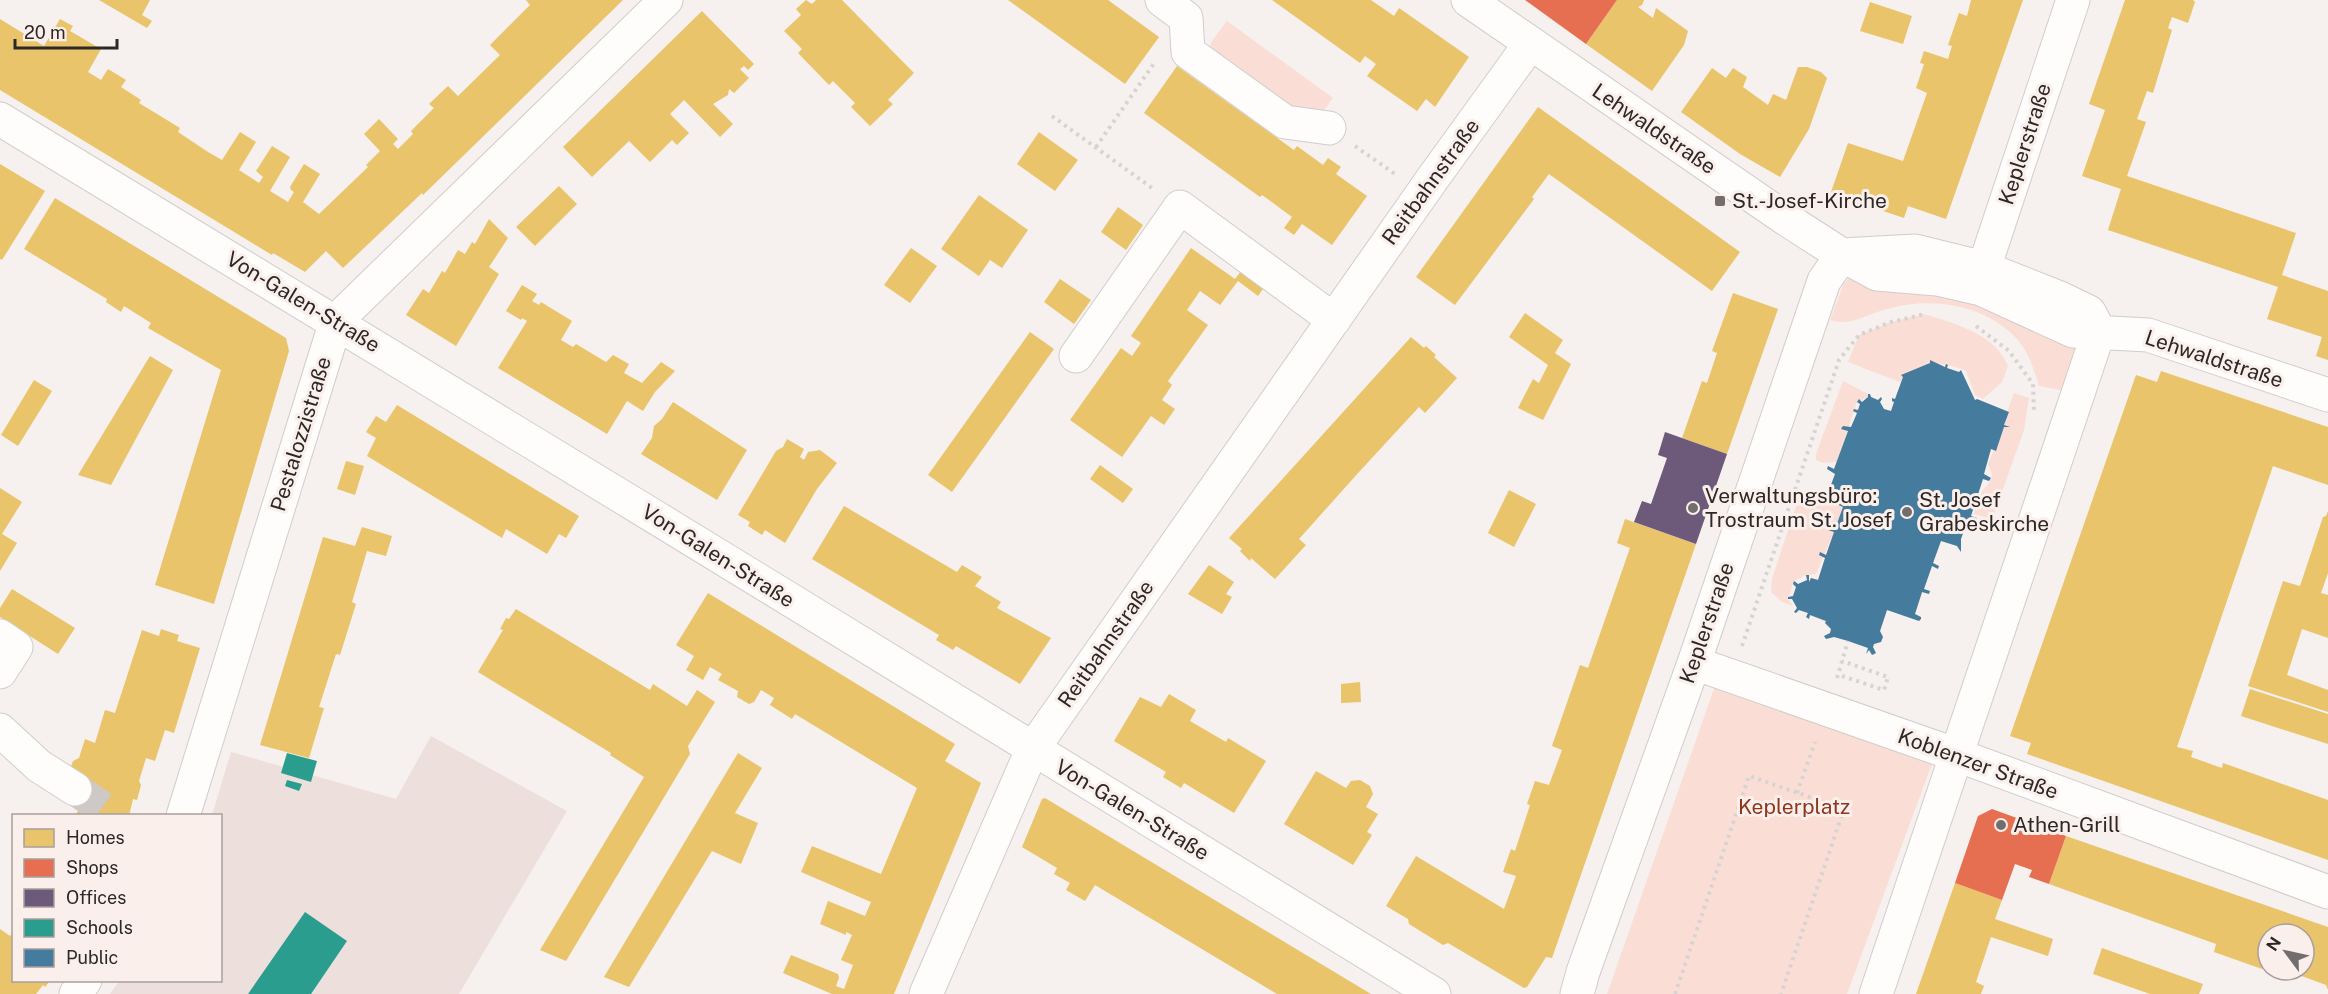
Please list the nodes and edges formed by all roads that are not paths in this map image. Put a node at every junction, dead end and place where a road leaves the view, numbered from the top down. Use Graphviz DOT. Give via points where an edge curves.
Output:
graph roads {
  1 [pos="666,0"];
  2 [pos="1468,0"];
  3 [pos="2073,0"];
  4 [pos="1174,9"];
  5 [pos="1530,44"];
  6 [pos="0,119"];
  7 [pos="1329,128"];
  8 [pos="1842,255"];
  9 [pos="1982,279"];
  10 [pos="1334,320"];
  11 [pos="336,321"];
  12 [pos="2099,331"];
  13 [pos="1076,356"];
  14 [pos="2328,395"];
  15 [pos="0,636"];
  16 [pos="1694,663"];
  17 [pos="0,672"];
  18 [pos="1,735"];
  19 [pos="1032,750"];
  20 [pos="1957,755"];
  21 [pos="75,789"];
  22 [pos="184,814"];
  23 [pos="2328,892"];
  24 [pos="926,994"];
  25 [pos="1434,994"];
  26 [pos="1577,994"];
  27 [pos="1876,994"];
  1 -- 11 [label="street, Pestalozzistraße"];
  2 -- 5 [label="street, Lehwaldstraße"];
  3 -- 9 [label="street, Keplerstraße"];
  4 -- 7 [label="street" via="1188,52 1285,122"];
  5 -- 8 [label="street, Lehwaldstraße"];
  5 -- 10 [label="street, Reitbahnstraße"];
  6 -- 11 [label="street, Von-Galen-Straße"];
  8 -- 9 [label="street, Lehwaldstraße" via="1877,274"];
  8 -- 16 [label="street, Keplerstraße" via="1824,281"];
  9 -- 12 [label="street, Lehwaldstraße" via="2060,298 2089,312"];
  10 -- 13 [label="street" via="1180,207"];
  10 -- 19 [label="street, Reitbahnstraße"];
  11 -- 19 [label="street, Von-Galen-Straße"];
  11 -- 22 [label="street, Pestalozzistraße"];
  12 -- 14 [label="street, Lehwaldstraße" via="2148,335"];
  12 -- 20 [label="street"];
  15 -- 17 [label="street" via="16,647"];
  16 -- 20 [label="street, Koblenzer Straße"];
  16 -- 26 [label="street, Keplerstraße"];
  18 -- 21 [label="street"];
  19 -- 24 [label="street, Reitbahnstraße"];
  19 -- 25 [label="street, Von-Galen-Straße"];
  20 -- 23 [label="street, Koblenzer Straße"];
  20 -- 27 [label="street"];
}
